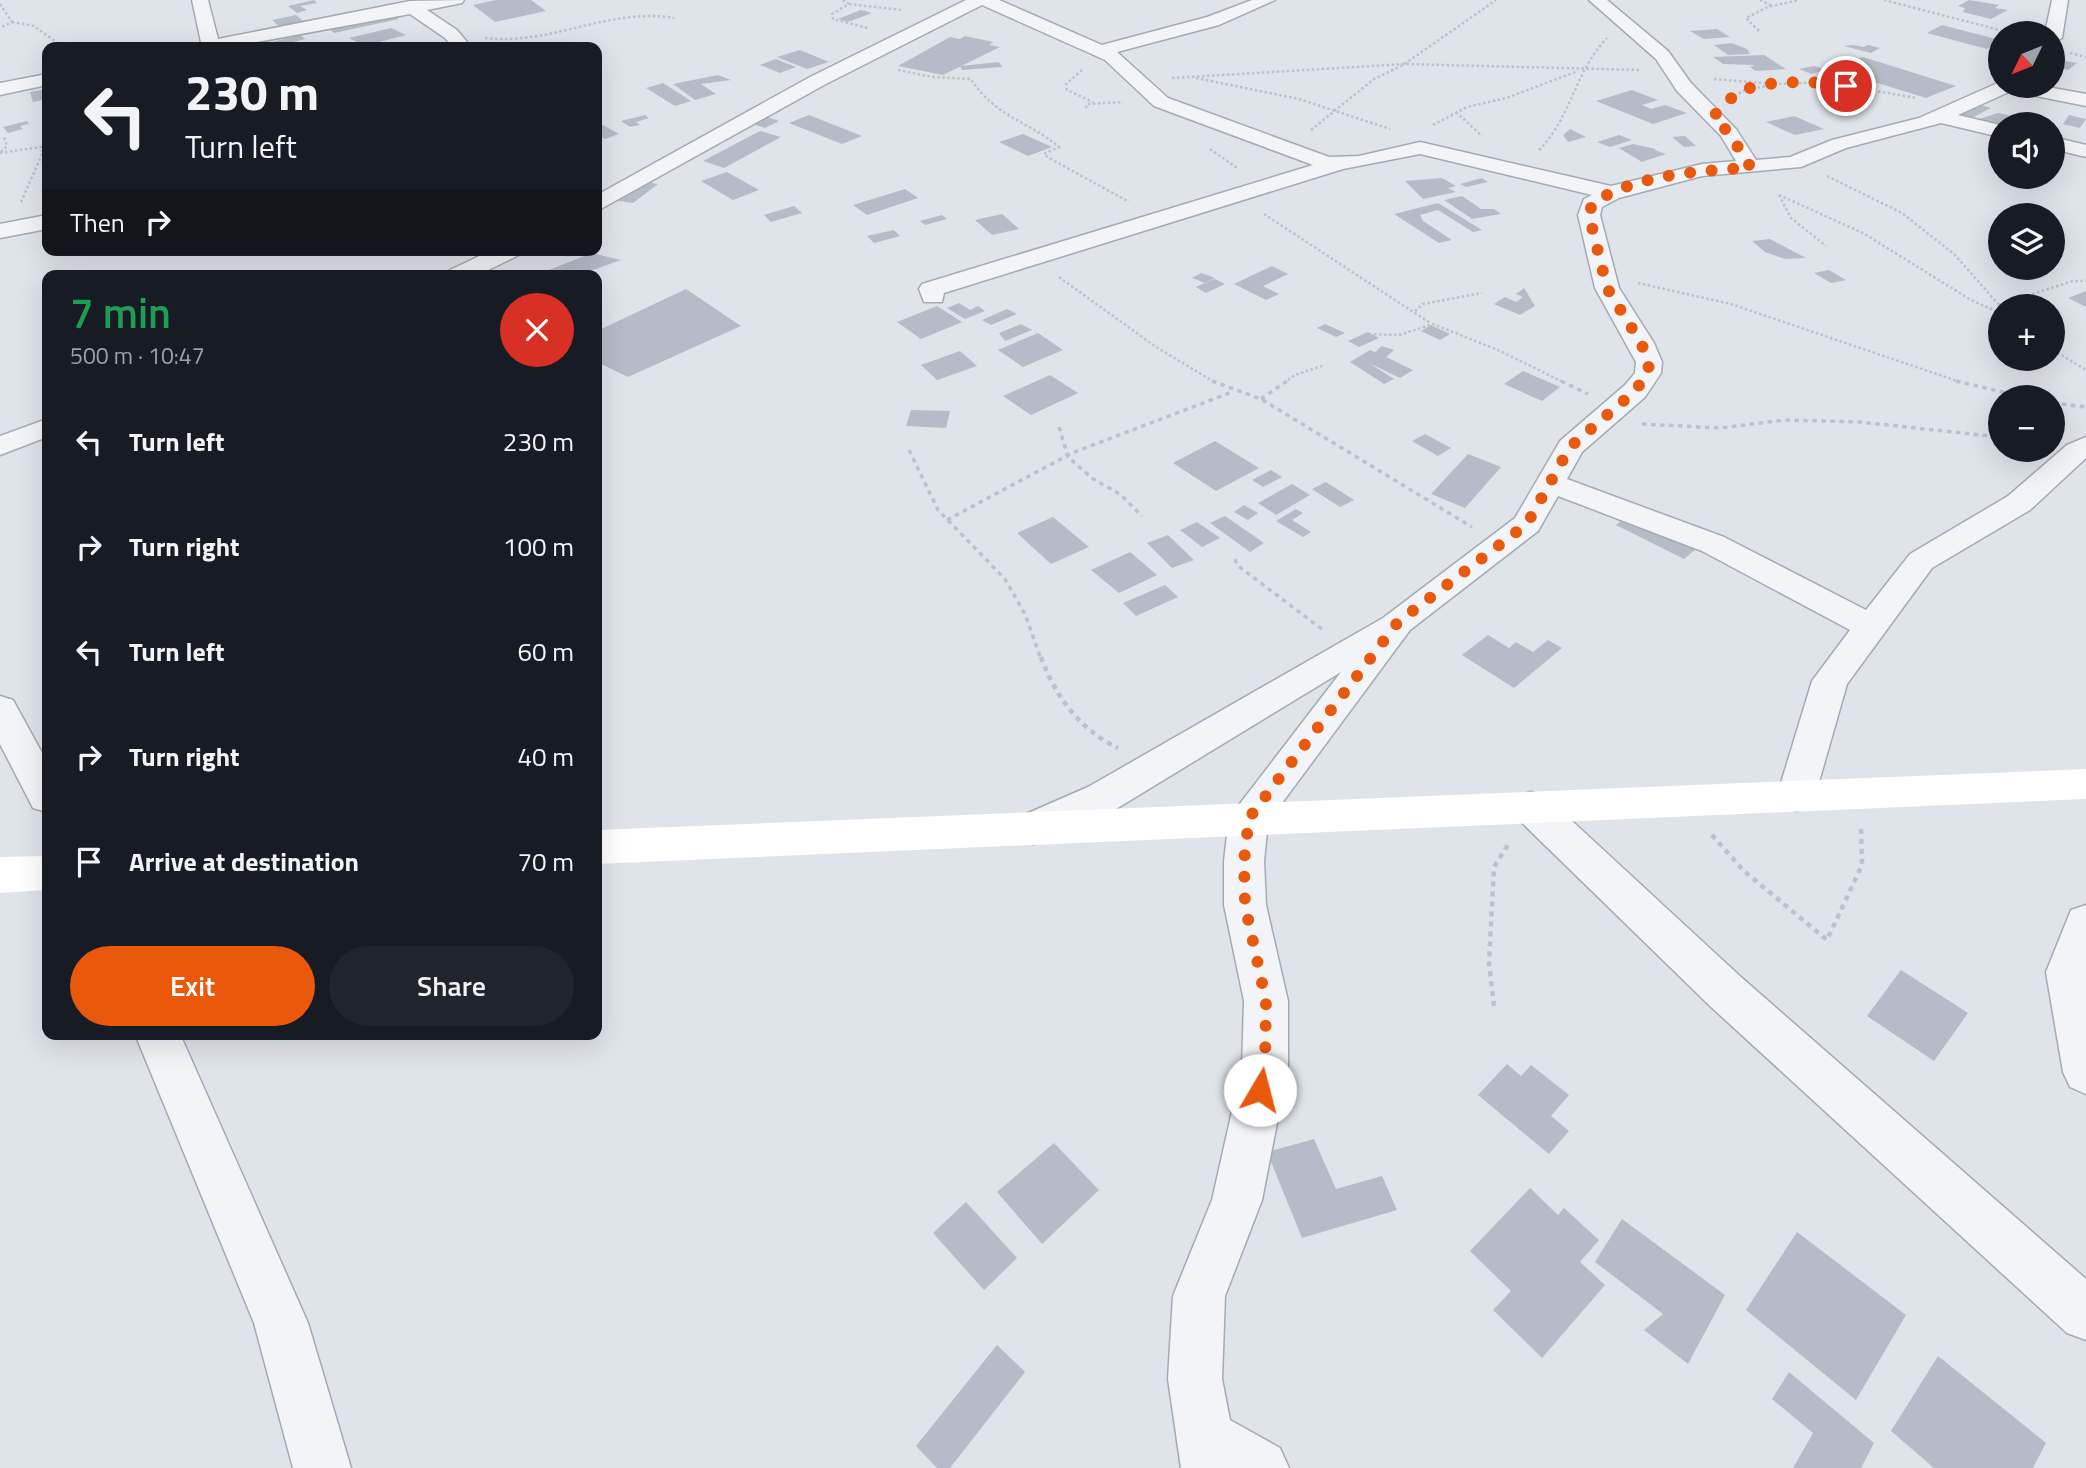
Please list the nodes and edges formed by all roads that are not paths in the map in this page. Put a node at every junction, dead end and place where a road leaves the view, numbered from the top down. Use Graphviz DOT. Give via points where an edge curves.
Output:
graph roads {
  1 [pos="201,0"];
  2 [pos="456,0"];
  3 [pos="979,0"];
  4 [pos="985,0"];
  5 [pos="1266,0"];
  6 [pos="1597,0"];
  7 [pos="2060,0"];
  8 [pos="410,6"];
  9 [pos="2056,21"];
  10 [pos="456,40"];
  11 [pos="206,42"];
  12 [pos="227,42"];
  13 [pos="1103,52"];
  14 [pos="42,81"];
  15 [pos="0,89"];
  16 [pos="1988,94"];
  17 [pos="2065,96"];
  18 [pos="2086,100"];
  19 [pos="1938,116"];
  20 [pos="1988,128"];
  21 [pos="2065,146"];
  22 [pos="2086,151"];
  23 [pos="1337,164"];
  24 [pos="1751,168"];
  25 [pos="602,180"];
  26 [pos="616,192"];
  27 [pos="1611,193"];
  28 [pos="602,201"];
  29 [pos="42,223"];
  30 [pos="0,231"];
  31 [pos="498,256"];
  32 [pos="469,270"];
  33 [pos="933,297"];
  34 [pos="42,429"];
  35 [pos="0,446"];
  36 [pos="2086,446"];
  37 [pos="1549,482"];
  38 [pos="1398,622"];
  39 [pos="1871,627"];
  40 [pos="0,709"];
  41 [pos="2086,784"];
  42 [pos="42,788"];
  43 [pos="1796,796"];
  44 [pos="1531,807"];
  45 [pos="1249,818"];
  46 [pos="1032,828"];
  47 [pos="602,847"];
  48 [pos="42,873"];
  49 [pos="0,875"];
  50 [pos="2086,923"];
  51 [pos="160,1040"];
  52 [pos="2086,1072"];
  53 [pos="2086,1314"];
  54 [pos="1207,1453"];
  55 [pos="322,1468"];
  56 [pos="1260,1468"];
  1 -- 11 [label="street"];
  2 -- 8 [label="street"];
  3 -- 26 [label="street"];
  4 -- 13 [label="street"];
  5 -- 13 [label="street" via="1213,21"];
  6 -- 24 [label="street" via="1658,51 1675,76 1729,133"];
  7 -- 9 [label="street"];
  8 -- 10 [label="street"];
  8 -- 12 [label="street"];
  13 -- 23 [label="street" via="1131,72 1143,92 1161,102"];
  14 -- 15 [label="street"];
  16 -- 19 [label="street"];
  17 -- 18 [label="street"];
  19 -- 20 [label="street"];
  19 -- 24 [label="street" via="1839,144 1792,164"];
  21 -- 22 [label="street"];
  23 -- 27 [label="street" via="1359,162 1413,144"];
  23 -- 33 [label="street" via="931,289"];
  24 -- 27 [label="street" via="1702,170"];
  25 -- 26 [label="street"];
  26 -- 28 [label="street"];
  27 -- 37 [label="street" via="1592,204 1589,215 1606,281 1649,362 1648,373 1635,391 1570,447"];
  29 -- 30 [label="street"];
  31 -- 32 [label="street"];
  34 -- 35 [label="street"];
  36 -- 39 [label="street" via="2019,503 1921,561"];
  37 -- 38 [label="street" via="1533,516 1504,544"];
  37 -- 39 [label="street" via="1713,544"];
  38 -- 45 [label="street"];
  38 -- 46 [label="street" via="1102,798"];
  39 -- 43 [label="street" via="1830,681"];
  40 -- 42 [label="street"];
  41 -- 43 [label="street"];
  43 -- 44 [label="street"];
  44 -- 45 [label="street"];
  44 -- 53 [label="street" via="1726,992"];
  45 -- 46 [label="street"];
  45 -- 54 [label="street" via="1245,905 1266,1001 1265,1067 1237,1200 1199,1296 1195,1379"];
  46 -- 47 [label="street"];
  48 -- 49 [label="street"];
  50 -- 52 [label="street" via="2068,972"];
  51 -- 55 [label="street" via="281,1322"];
  54 -- 56 [label="street"];
}
